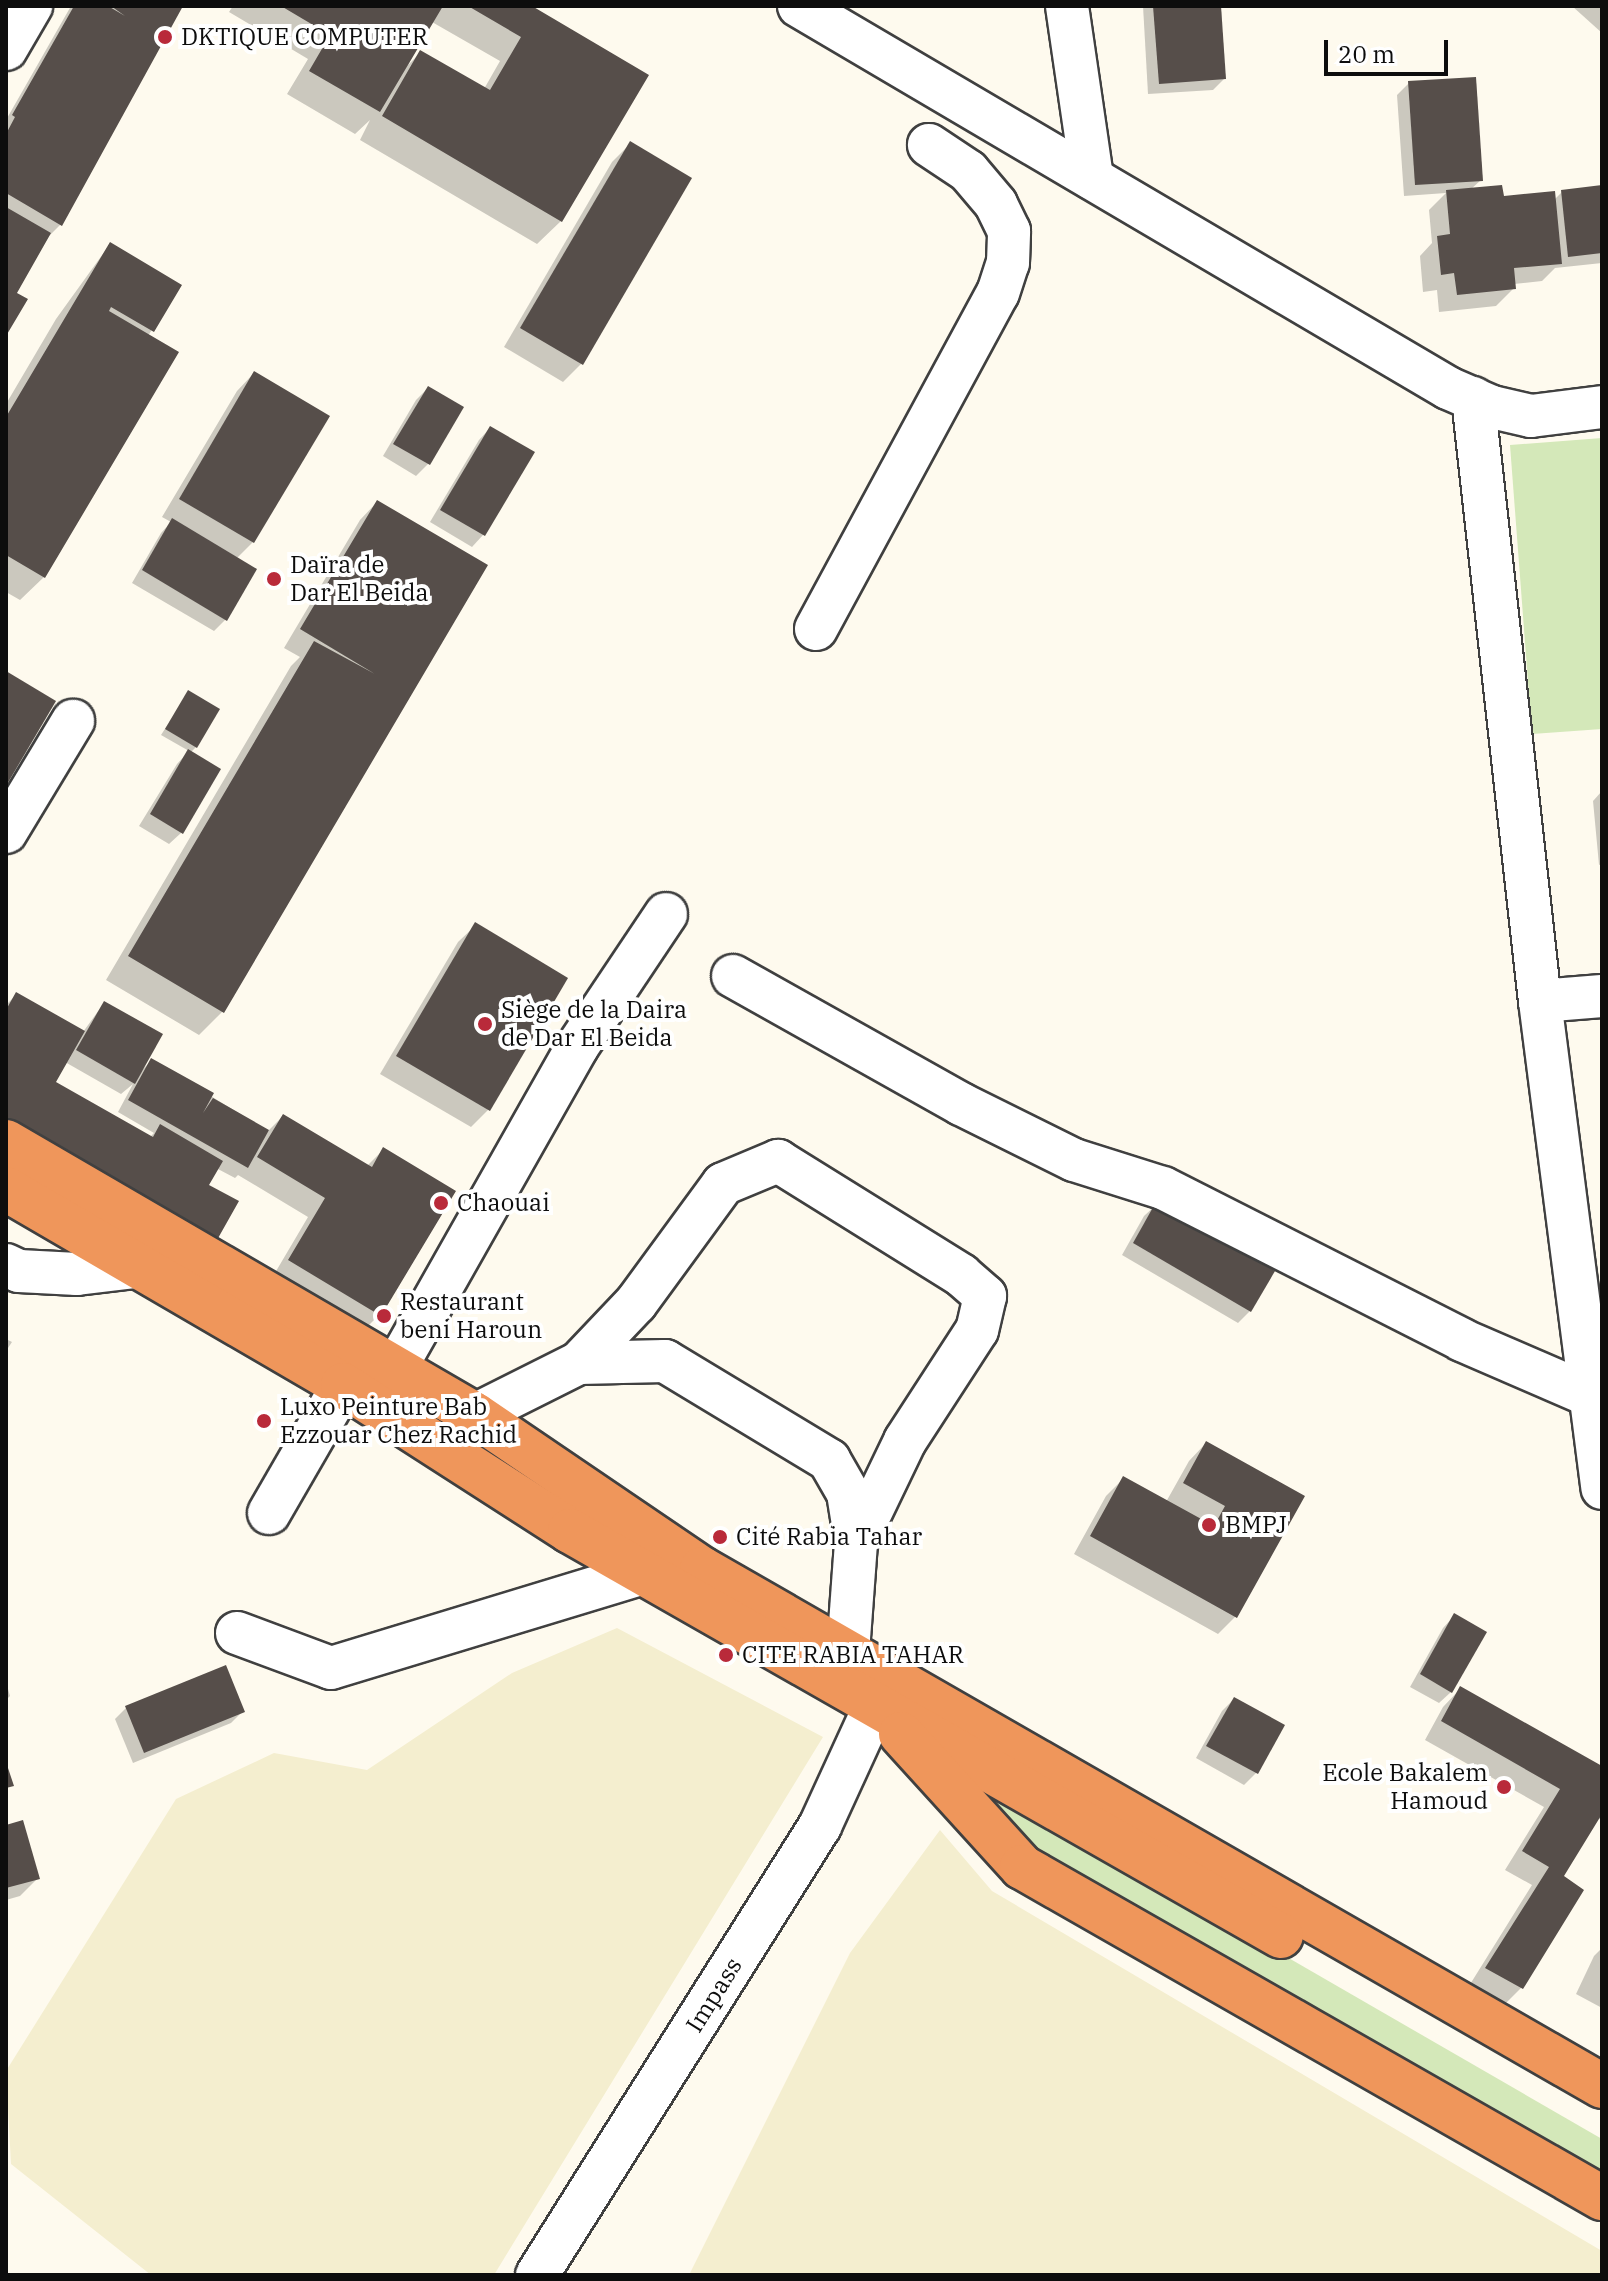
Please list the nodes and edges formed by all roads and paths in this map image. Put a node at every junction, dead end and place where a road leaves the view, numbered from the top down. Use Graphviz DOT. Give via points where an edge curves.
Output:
graph roads {
  1 [pos="31,6"];
  2 [pos="799,6"];
  3 [pos="1067,6"];
  4 [pos="6,49"];
  5 [pos="929,145"];
  6 [pos="1092,178"];
  7 [pos="1473,398"];
  8 [pos="1602,407"];
  9 [pos="816,629"];
  10 [pos="73,721"];
  11 [pos="6,832"];
  12 [pos="666,914"];
  13 [pos="733,976"];
  14 [pos="1602,996"];
  15 [pos="1540,1001"];
  16 [pos="6,1142"];
  17 [pos="6,1189"];
  18 [pos="6,1265"];
  19 [pos="142,1266"];
  20 [pos="579,1363"];
  21 [pos="395,1369"];
  22 [pos="343,1385"];
  23 [pos="1587,1394"];
  24 [pos="475,1415"];
  25 [pos="1602,1488"];
  26 [pos="269,1513"];
  27 [pos="856,1543"];
  28 [pos="644,1573"];
  29 [pos="237,1633"];
  30 [pos="848,1651"];
  31 [pos="875,1706"];
  32 [pos="1602,2086"];
  33 [pos="1602,2118"];
  34 [pos="1602,2198"];
  35 [pos="537,2275"];
  1 -- 4 [label="street"];
  2 -- 6 [label="street"];
  3 -- 6 [label="street"];
  5 -- 9 [label="street" via="968,171 996,204 1009,231 1008,263 998,293"];
  6 -- 7 [label="street"];
  7 -- 8 [label="street" via="1531,416"];
  7 -- 15 [label="street"];
  10 -- 11 [label="street"];
  12 -- 21 [label="street" via="577,1047"];
  13 -- 23 [label="street" via="961,1104 1074,1160 1163,1188 1462,1340"];
  14 -- 15 [label="street"];
  15 -- 23 [label="street"];
  16 -- 21 [label="highway"];
  17 -- 19 [label="highway"];
  18 -- 19 [label="street" via="19,1271 77,1274"];
  19 -- 22 [label="highway"];
  20 -- 24 [label="street"];
  20 -- 27 [label="street" via="665,1361 829,1460 848,1493"];
  20 -- 27 [label="street" via="636,1303 723,1184 778,1161 961,1275 985,1296 977,1330 905,1441"];
  21 -- 24 [label="highway"];
  22 -- 26 [label="street"];
  22 -- 28 [label="highway"];
  23 -- 25 [label="street"];
  24 -- 30 [label="highway" via="702,1569"];
  27 -- 30 [label="street"];
  28 -- 29 [label="street" via="331,1668"];
  28 -- 31 [label="highway"];
  30 -- 32 [label="highway"];
  31 -- 33 [label="highway"];
  31 -- 34 [label="highway" via="1022,1867"];
  31 -- 35 [label="street, Impass" via="820,1826"];
}
